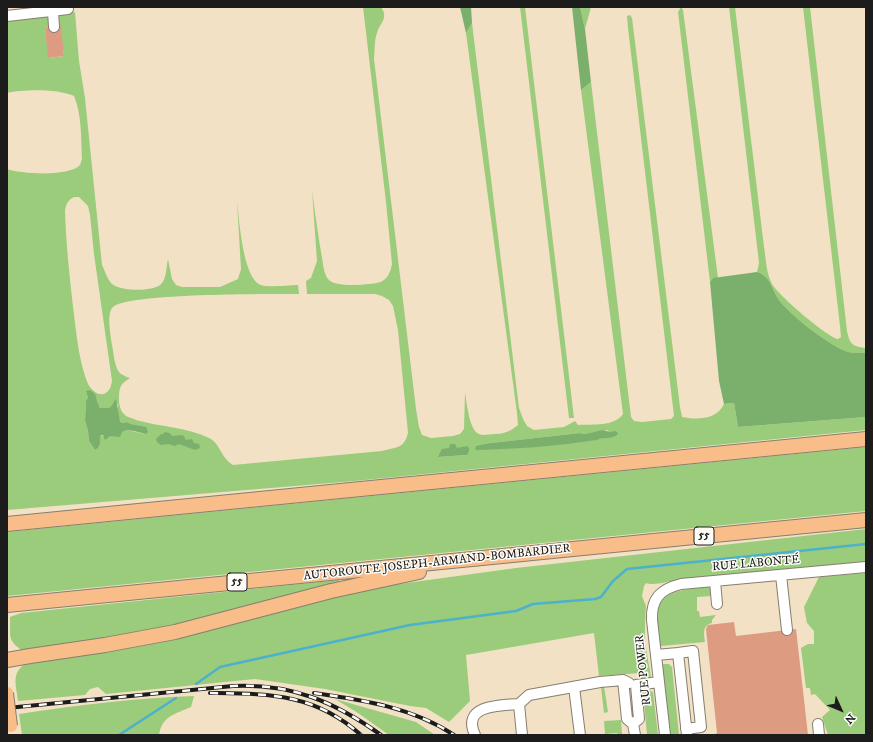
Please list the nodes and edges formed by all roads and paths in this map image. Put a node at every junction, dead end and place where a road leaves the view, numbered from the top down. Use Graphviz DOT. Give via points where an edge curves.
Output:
graph roads {
  1 [pos="68,9"];
  2 [pos="53,11"];
  3 [pos="7,16"];
  4 [pos="54,27"];
  5 [pos="866,439"];
  6 [pos="7,519"];
  7 [pos="54,519"];
  8 [pos="866,520"];
  9 [pos="7,524"];
  10 [pos="467,560"];
  11 [pos="866,567"];
  12 [pos="781,575"];
  13 [pos="715,581"];
  14 [pos="654,602"];
  15 [pos="717,604"];
  16 [pos="7,605"];
  17 [pos="786,630"];
  18 [pos="678,653"];
  19 [pos="656,655"];
  20 [pos="7,660"];
  21 [pos="623,680"];
  22 [pos="659,682"];
  23 [pos="636,685"];
  24 [pos="574,687"];
  25 [pos="7,693"];
  26 [pos="519,704"];
  27 [pos="633,724"];
  28 [pos="818,724"];
  29 [pos="11,726"];
  30 [pos="687,732"];
  31 [pos="475,735"];
  32 [pos="522,735"];
  33 [pos="580,735"];
  34 [pos="635,735"];
  35 [pos="665,735"];
  36 [pos="819,735"];
  1 -- 2 [label="street"];
  2 -- 3 [label="street"];
  2 -- 4 [label="street"];
  5 -- 7 [label="highway"];
  6 -- 7 [label="highway"];
  7 -- 9 [label="highway"];
  8 -- 10 [label="highway, AUTOROUTE JOSEPH-ARMAND-BOMBARDIER / 55"];
  10 -- 16 [label="highway, AUTOROUTE JOSEPH-ARMAND-BOMBARDIER / 55"];
  10 -- 20 [label="highway" via="331,591 174,632"];
  11 -- 12 [label="street, RUE LABONTÉ"];
  12 -- 13 [label="street, RUE LABONTÉ"];
  12 -- 17 [label="street"];
  13 -- 14 [label="street, RUE LABONTÉ" via="672,587 658,595"];
  13 -- 15 [label="street"];
  14 -- 19 [label="street, RUE POWER" via="652,614"];
  18 -- 19 [label="street"];
  18 -- 30 [label="street"];
  18 -- 30 [label="street" via="693,651 694,658 701,727"];
  19 -- 22 [label="street, RUE POWER"];
  21 -- 23 [label="street"];
  21 -- 24 [label="street"];
  21 -- 27 [label="street" via="627,719"];
  22 -- 23 [label="street"];
  22 -- 35 [label="street, RUE POWER"];
  23 -- 27 [label="street" via="639,719"];
  24 -- 26 [label="street" via="529,695"];
  24 -- 33 [label="street"];
  25 -- 29 [label="main road, bridge"];
  26 -- 31 [label="street" via="491,706 480,710 472,724"];
  26 -- 32 [label="street"];
  27 -- 34 [label="street"];
  28 -- 36 [label="street"];
}
